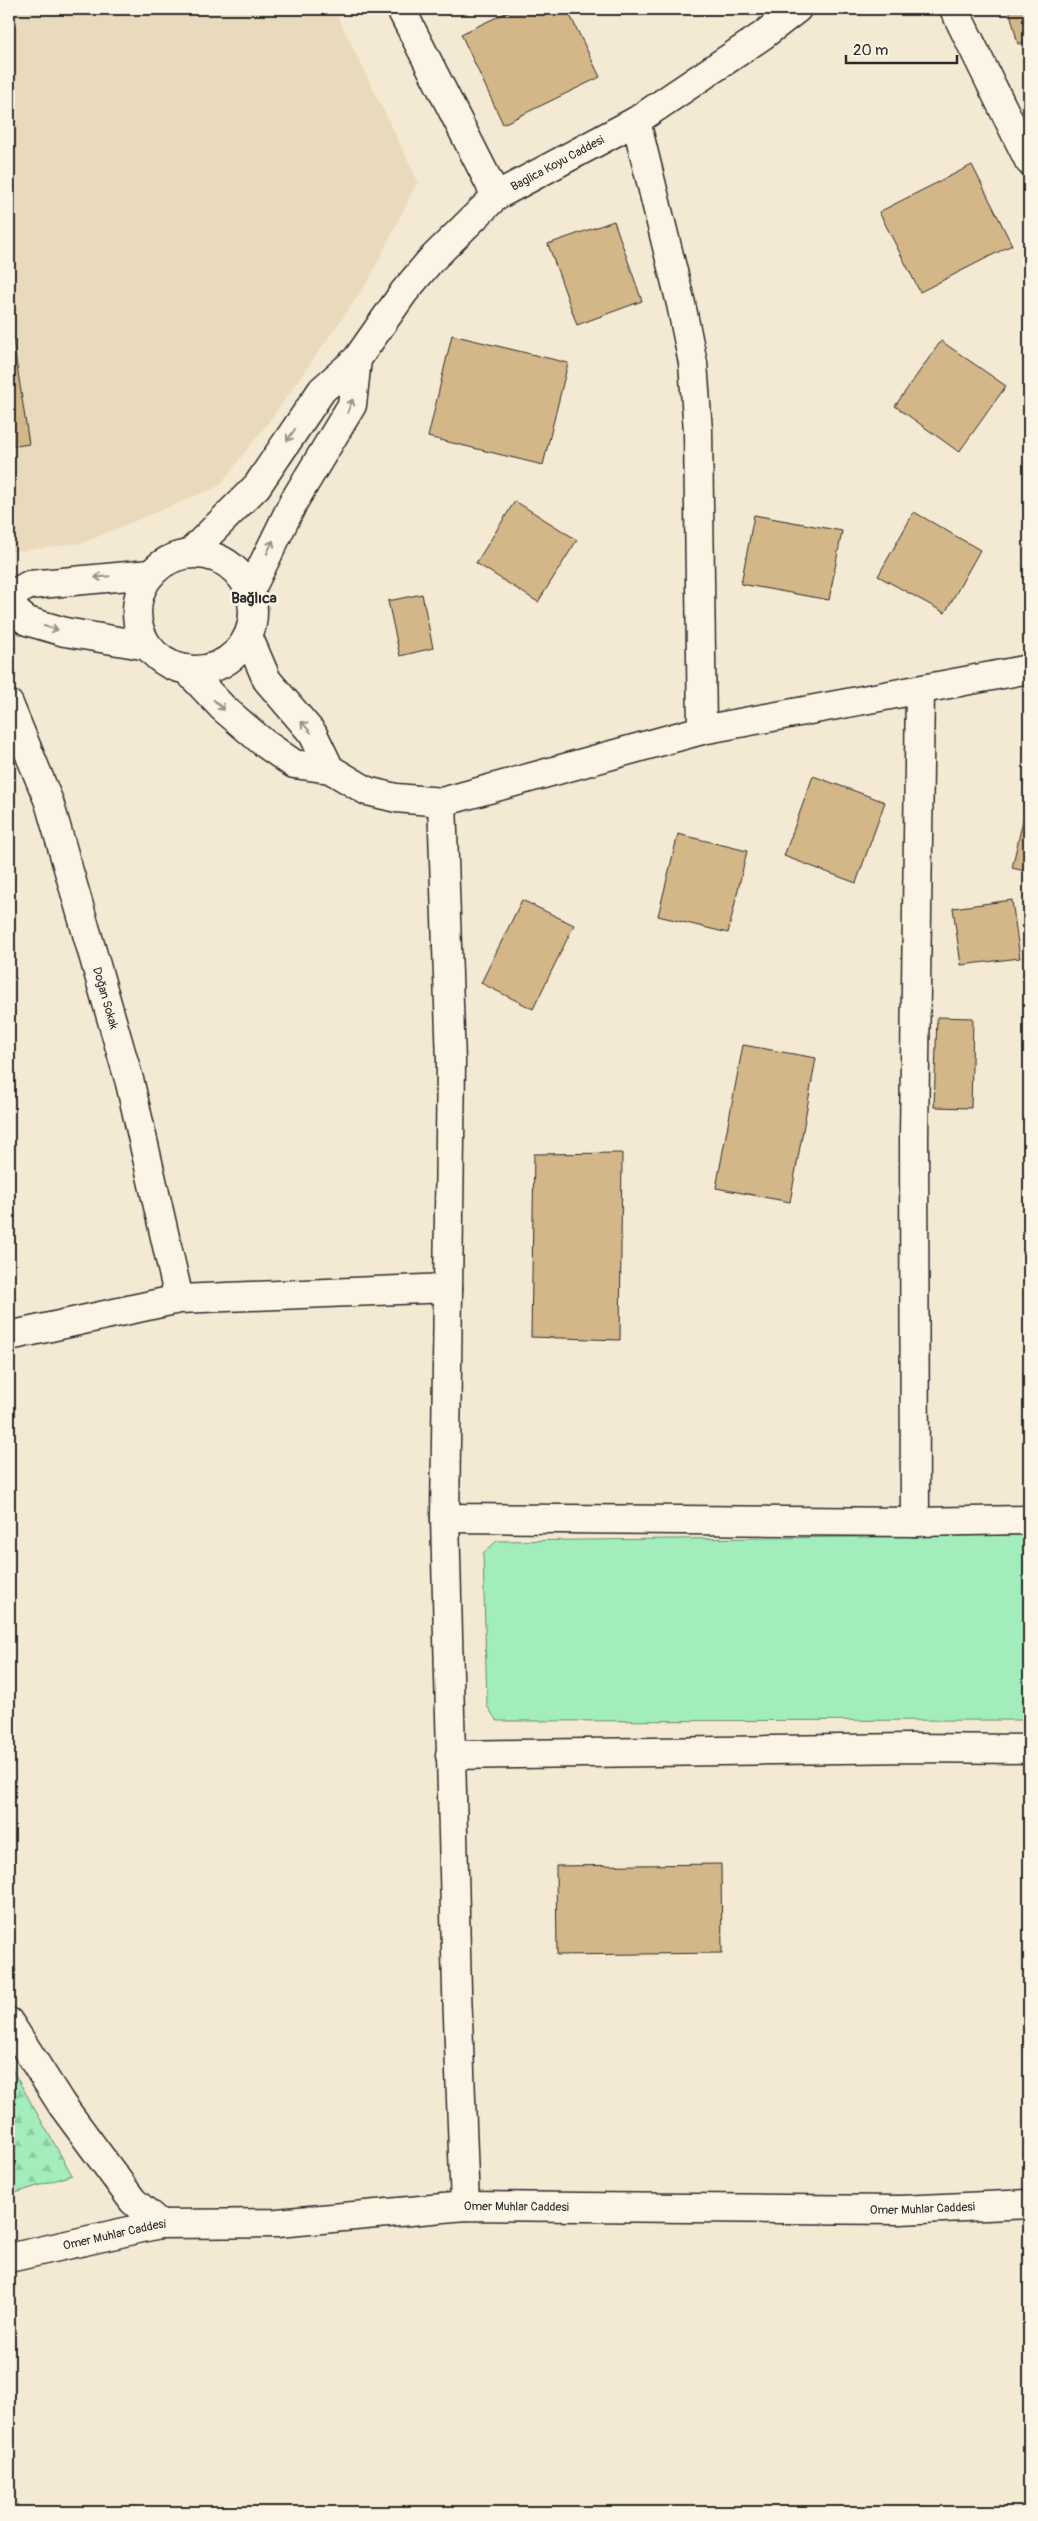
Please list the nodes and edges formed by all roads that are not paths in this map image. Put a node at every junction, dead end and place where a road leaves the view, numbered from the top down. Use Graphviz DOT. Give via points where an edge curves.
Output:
graph roads {
  1 [pos="401,9"];
  2 [pos="797,9"];
  3 [pos="954,9"];
  4 [pos="636,121"];
  5 [pos="1029,161"];
  6 [pos="496,196"];
  7 [pos="358,359"];
  8 [pos="190,553"];
  9 [pos="150,574"];
  10 [pos="250,591"];
  11 [pos="9,596"];
  12 [pos="9,606"];
  13 [pos="248,636"];
  14 [pos="148,646"];
  15 [pos="186,669"];
  16 [pos="1029,669"];
  17 [pos="920,690"];
  18 [pos="9,704"];
  19 [pos="702,730"];
  20 [pos="330,769"];
  21 [pos="442,802"];
  22 [pos="448,1288"];
  23 [pos="179,1299"];
  24 [pos="9,1336"];
  25 [pos="445,1518"];
  26 [pos="1029,1520"];
  27 [pos="915,1522"];
  28 [pos="1029,1749"];
  29 [pos="450,1755"];
  30 [pos="9,2022"];
  31 [pos="1029,2204"];
  32 [pos="465,2206"];
  33 [pos="160,2224"];
  34 [pos="9,2258"];
  1 -- 6 [label="street"];
  2 -- 4 [label="street, Baglica Koyu Caddesi"];
  3 -- 5 [label="street"];
  4 -- 6 [label="street, Baglica Koyu Caddesi"];
  4 -- 19 [label="street" via="693,363 699,450"];
  6 -- 7 [label="street, Baglica Koyu Caddesi" via="430,261 404,292"];
  7 -- 8 [label="street, one-way" via="322,390 257,486"];
  10 -- 7 [label="street, one-way" via="294,501 352,405"];
  8 -- 9 [label="street" via="175,556"];
  8 -- 10 [label="street" via="212,556 233,566"];
  9 -- 11 [label="street, one-way" via="29,585"];
  9 -- 14 [label="street" via="142,587 137,617"];
  10 -- 13 [label="street" via="253,621"];
  12 -- 14 [label="street, one-way" via="27,621 66,632"];
  13 -- 15 [label="street" via="240,649 216,667"];
  20 -- 13 [label="street, one-way" via="312,734 267,680"];
  14 -- 15 [label="street" via="165,661"];
  15 -- 20 [label="street, one-way" via="223,708 294,764"];
  16 -- 17 [label="street"];
  17 -- 19 [label="street"];
  17 -- 27 [label="street" via="914,1135"];
  18 -- 23 [label="street, Doğan Sokak" via="50,802 130,1083"];
  19 -- 21 [label="street"];
  20 -- 21 [label="street" via="367,791 396,798"];
  21 -- 22 [label="street" via="451,1062"];
  22 -- 23 [label="street"];
  22 -- 25 [label="street"];
  23 -- 24 [label="street"];
  25 -- 27 [label="street"];
  25 -- 29 [label="street"];
  26 -- 27 [label="street"];
  28 -- 29 [label="street"];
  29 -- 32 [label="street"];
  30 -- 33 [label="street" via="62,2105 133,2200"];
  31 -- 32 [label="street, Omer Muhlar Caddesi" via="900,2210"];
  32 -- 33 [label="street, Omer Muhlar Caddesi" via="277,2223"];
  33 -- 34 [label="street, Omer Muhlar Caddesi"];
}
